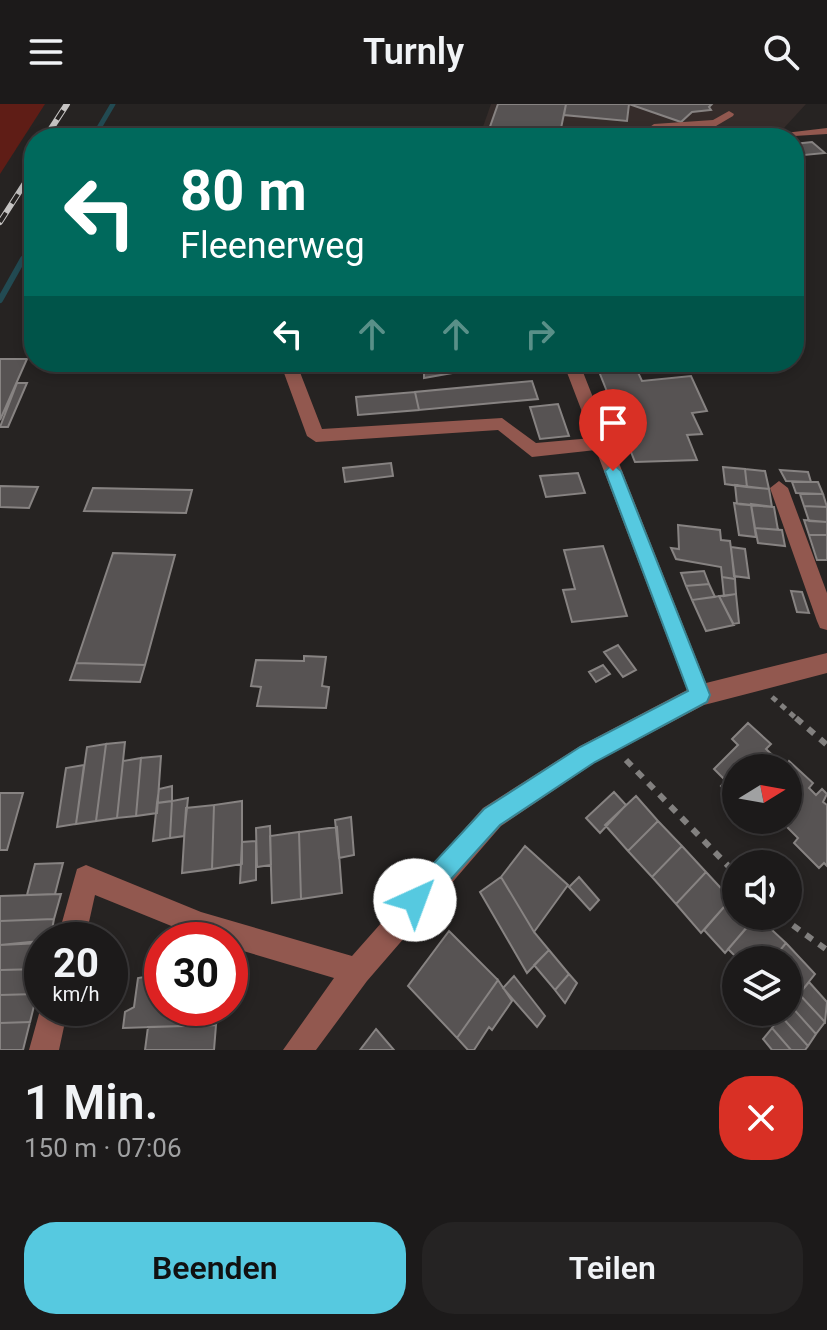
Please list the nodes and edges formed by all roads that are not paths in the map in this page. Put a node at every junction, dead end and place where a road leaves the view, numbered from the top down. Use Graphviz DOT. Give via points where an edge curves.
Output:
graph roads {
  1 [pos="729,114"];
  2 [pos="653,128"];
  3 [pos="827,131"];
  4 [pos="804,134"];
  5 [pos="292,372"];
  6 [pos="575,372"];
  7 [pos="602,443"];
  8 [pos="779,488"];
  9 [pos="827,621"];
  10 [pos="827,663"];
  11 [pos="700,695"];
  12 [pos="75,922"];
  13 [pos="357,971"];
  14 [pos="50,1026"];
  15 [pos="44,1050"];
  16 [pos="298,1050"];
  1 -- 2 [label="street" via="716,123"];
  3 -- 4 [label="street"];
  5 -- 7 [label="street" via="316,436 502,424 532,450"];
  6 -- 7 [label="street"];
  7 -- 11 [label="street"];
  8 -- 9 [label="street"];
  10 -- 11 [label="street"];
  11 -- 13 [label="street" via="609,742 492,817"];
  12 -- 13 [label="street" via="86,878 201,925"];
  13 -- 16 [label="street"];
  14 -- 15 [label="street"];
}
